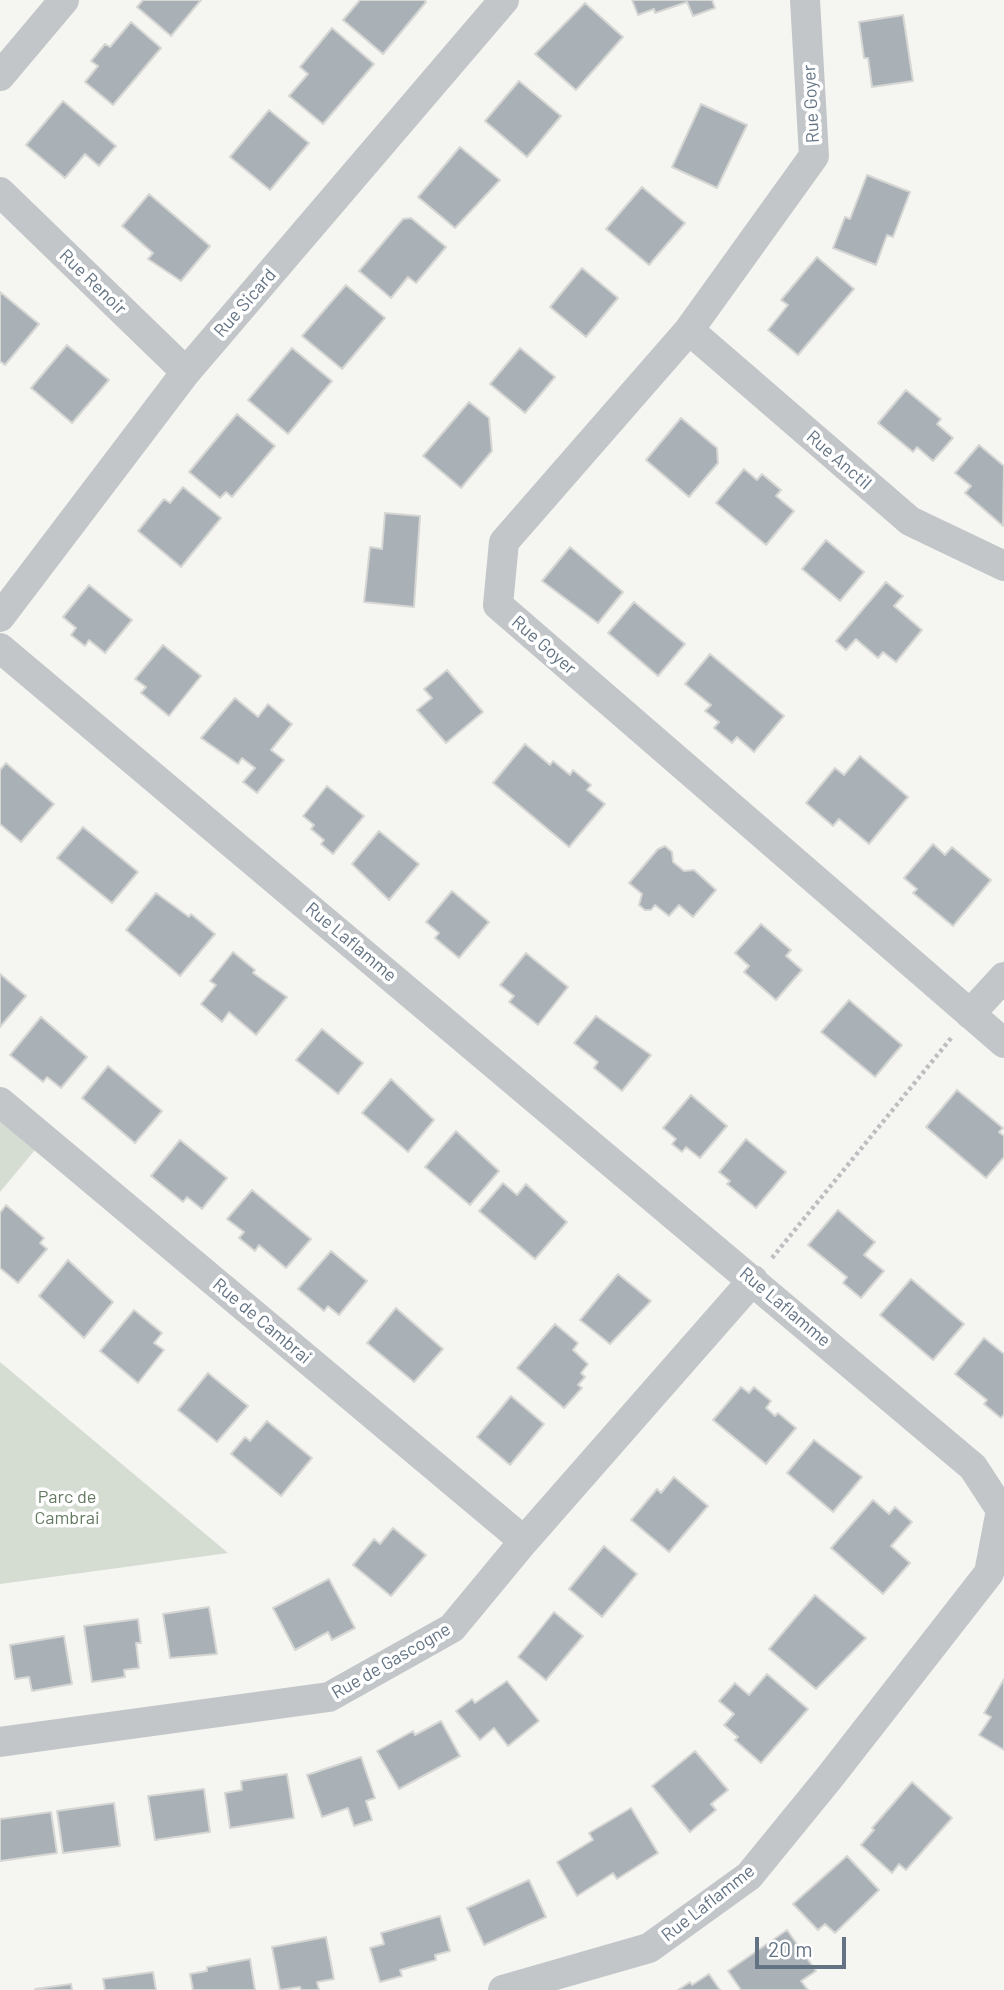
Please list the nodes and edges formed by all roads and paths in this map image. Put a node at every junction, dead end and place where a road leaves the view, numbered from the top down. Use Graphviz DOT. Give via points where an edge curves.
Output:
graph roads {
  1 [pos="64,0"];
  2 [pos="504,0"];
  3 [pos="805,0"];
  4 [pos="0,76"];
  5 [pos="0,192"];
  6 [pos="689,330"];
  7 [pos="186,372"];
  8 [pos="1004,566"];
  9 [pos="0,617"];
  10 [pos="0,648"];
  11 [pos="1004,977"];
  12 [pos="970,1014"];
  13 [pos="1004,1044"];
  14 [pos="0,1102"];
  15 [pos="753,1280"];
  16 [pos="524,1541"];
  17 [pos="0,1742"];
  18 [pos="503,1990"];
  1 -- 4 [label="street"];
  2 -- 7 [label="street, Rue Sicard"];
  3 -- 6 [label="street, Rue Goyer" via="814,156"];
  5 -- 7 [label="street, Rue Renoir"];
  6 -- 8 [label="street, Rue Anctil" via="910,521"];
  6 -- 12 [label="street, Rue Goyer" via="504,542 498,605"];
  7 -- 9 [label="street, Rue Sicard"];
  10 -- 15 [label="street, Rue Laflamme"];
  11 -- 12 [label="street"];
  12 -- 13 [label="street, Rue Goyer"];
  12 -- 15 [label="path"];
  14 -- 16 [label="street, Rue de Cambrai"];
  15 -- 16 [label="street, Rue de Gascogne"];
  15 -- 18 [label="street, Rue Laflamme" via="973,1467 1001,1510 989,1573 748,1876 649,1948"];
  16 -- 17 [label="street, Rue de Gascogne" via="452,1628 328,1698"];
}
